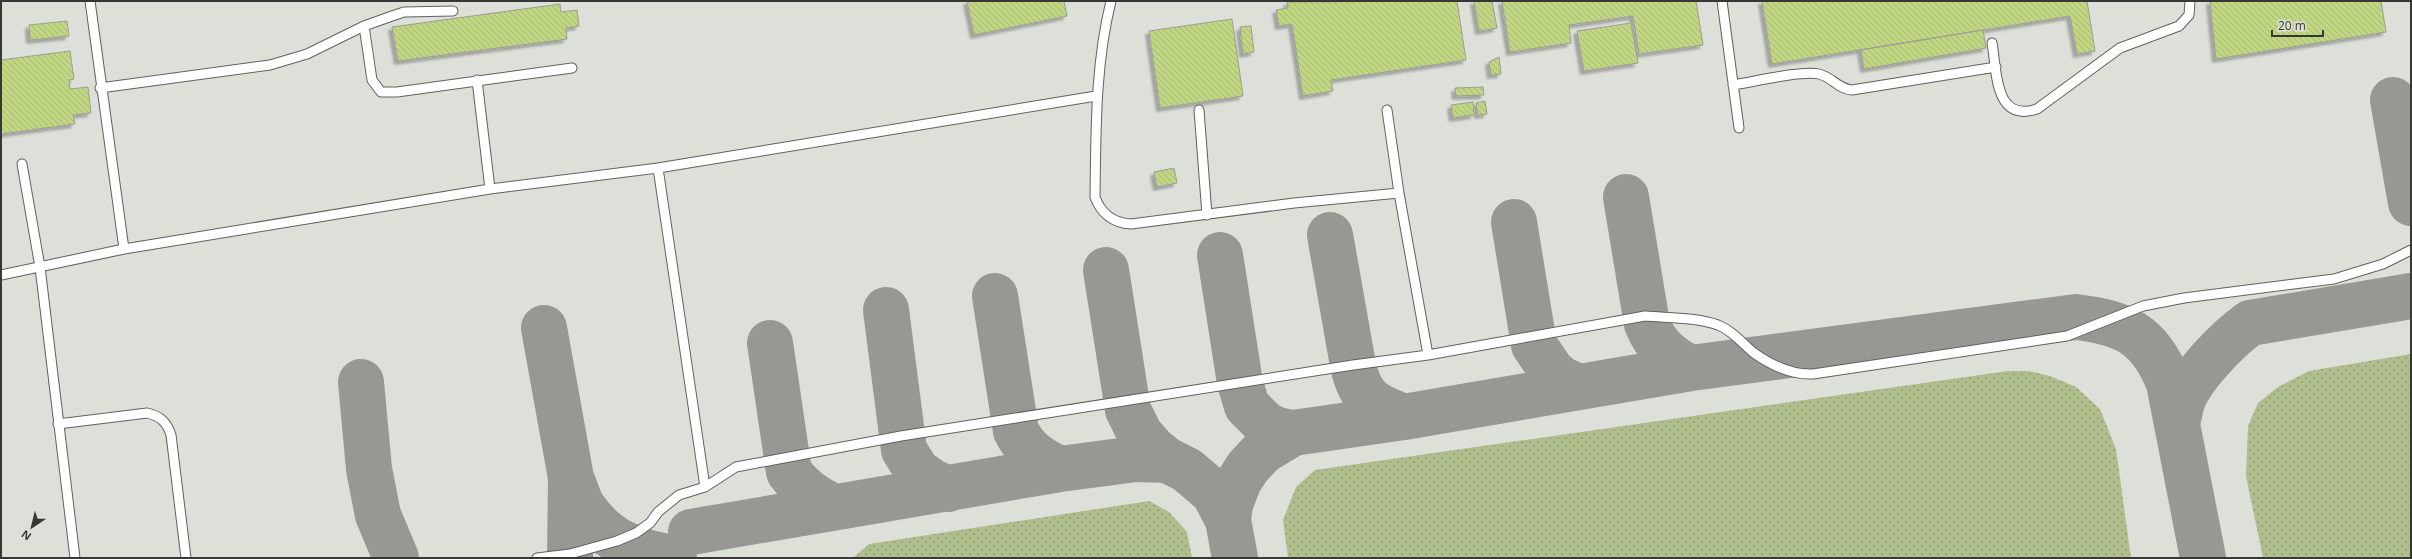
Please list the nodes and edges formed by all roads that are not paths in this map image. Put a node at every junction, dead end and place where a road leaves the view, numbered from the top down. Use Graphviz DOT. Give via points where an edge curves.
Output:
graph roads {
  1 [pos="90,1"];
  2 [pos="1111,1"];
  3 [pos="1722,1"];
  4 [pos="2190,1"];
  5 [pos="453,11"];
  6 [pos="364,26"];
  7 [pos="1992,43"];
  8 [pos="1996,67"];
  9 [pos="572,68"];
  10 [pos="478,80"];
  11 [pos="1733,86"];
  12 [pos="100,88"];
  13 [pos="1096,96"];
  14 [pos="1198,110"];
  15 [pos="1386,110"];
  16 [pos="1739,128"];
  17 [pos="22,164"];
  18 [pos="658,168"];
  19 [pos="490,189"];
  20 [pos="1399,193"];
  21 [pos="1207,215"];
  22 [pos="124,249"];
  23 [pos="2411,250"];
  24 [pos="40,267"];
  25 [pos="1,276"];
  26 [pos="1428,356"];
  27 [pos="58,424"];
  28 [pos="704,487"];
  29 [pos="75,558"];
  30 [pos="186,558"];
  31 [pos="537,558"];
  1 -- 12 [label="lane"];
  2 -- 13 [label="lane"];
  3 -- 11 [label="lane"];
  4 -- 8 [label="lane" via="2188,16 2179,26 2120,48 2038,109 2021,112 2005,104 2000,97"];
  5 -- 6 [label="lane" via="404,12"];
  6 -- 10 [label="lane" via="372,80 381,92"];
  6 -- 12 [label="lane" via="289,61"];
  7 -- 8 [label="lane"];
  8 -- 11 [label="lane" via="1852,90 1845,89 1829,77 1814,73"];
  9 -- 10 [label="lane"];
  10 -- 19 [label="lane"];
  11 -- 16 [label="lane"];
  12 -- 22 [label="lane"];
  13 -- 18 [label="lane"];
  13 -- 21 [label="lane" via="1095,197 1104,213 1122,223 1131,224"];
  14 -- 21 [label="lane"];
  15 -- 20 [label="lane"];
  17 -- 24 [label="lane"];
  18 -- 19 [label="lane"];
  18 -- 28 [label="lane"];
  19 -- 22 [label="lane"];
  20 -- 21 [label="lane" via="1294,203"];
  20 -- 26 [label="lane"];
  22 -- 24 [label="lane"];
  23 -- 26 [label="lane" via="2383,264 2334,279 2184,298 2142,306 2067,336 1813,374 1785,370 1754,353 1733,334 1717,325 1645,316"];
  24 -- 25 [label="lane"];
  24 -- 27 [label="lane"];
  26 -- 28 [label="lane" via="1353,365 901,436 736,467"];
  27 -- 29 [label="lane"];
  27 -- 30 [label="lane" via="147,413 165,422 171,434"];
  28 -- 31 [label="lane" via="673,499 650,523 618,541 570,554"];
}
